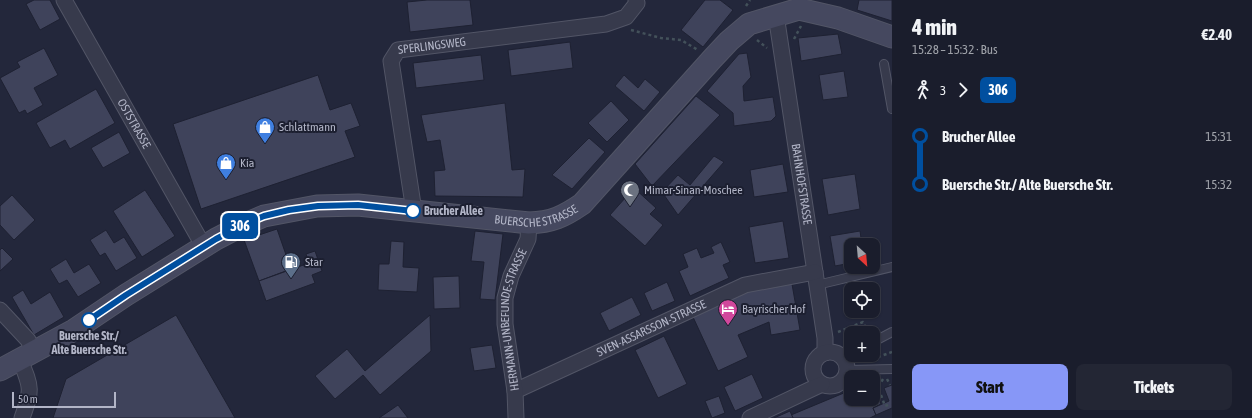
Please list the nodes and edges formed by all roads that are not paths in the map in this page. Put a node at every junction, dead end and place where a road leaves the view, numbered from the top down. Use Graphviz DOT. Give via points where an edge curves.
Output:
graph roads {
  1 [pos="64,0"];
  2 [pos="636,0"];
  3 [pos="775,7"];
  4 [pos="892,37"];
  5 [pos="884,64"];
  6 [pos="892,109"];
  7 [pos="414,211"];
  8 [pos="529,223"];
  9 [pos="204,247"];
  10 [pos="892,267"];
  11 [pos="816,278"];
  12 [pos="0,310"];
  13 [pos="892,332"];
  14 [pos="880,338"];
  15 [pos="825,353"];
  16 [pos="27,356"];
  17 [pos="844,358"];
  18 [pos="847,362"];
  19 [pos="857,362"];
  20 [pos="892,369"];
  21 [pos="0,370"];
  22 [pos="822,384"];
  23 [pos="515,391"];
  24 [pos="22,418"];
  25 [pos="516,418"];
  26 [pos="750,418"];
  1 -- 9 [label="street, OSTSTRASSE"];
  2 -- 7 [label="street, SPERLINGSWEG" via="626,17 606,24 398,50 392,61"];
  3 -- 4 [label="main road, BUERSCHE STRASSE" via="799,9 838,18"];
  3 -- 8 [label="main road, BUERSCHE STRASSE" via="729,41 582,204 567,215 546,222"];
  3 -- 11 [label="street, BAHNHOFSTRASSE"];
  5 -- 6 [label="lane"];
  7 -- 8 [label="main road, BUERSCHE STRASSE"];
  7 -- 9 [label="main road, BUERSCHE STRASSE" via="358,205 298,209 264,216"];
  8 -- 23 [label="street, HERMANN-UNBEFUNDE-STRASSE" via="528,239 511,276 505,298 504,324"];
  9 -- 16 [label="main road, BUERSCHE STRASSE" via="74,330"];
  10 -- 11 [label="lane"];
  11 -- 15 [label="street, BAHNHOFSTRASSE"];
  11 -- 23 [label="street, SVEN-ASSARSSON-STRASSE" via="745,285"];
  12 -- 16 [label="street" via="28,340"];
  13 -- 14 [label="lane"];
  15 -- 17 [label="street" via="832,352"];
  15 -- 22 [label="street" via="819,356 813,369"];
  16 -- 21 [label="main road, BUERSCHE STRASSE"];
  16 -- 24 [label="street" via="30,396"];
  18 -- 22 [label="street" via="843,379 838,384"];
  19 -- 20 [label="lane"];
  22 -- 26 [label="street"];
  23 -- 25 [label="street, HERMANN-UNBEFUNDE-STRASSE"];
}
